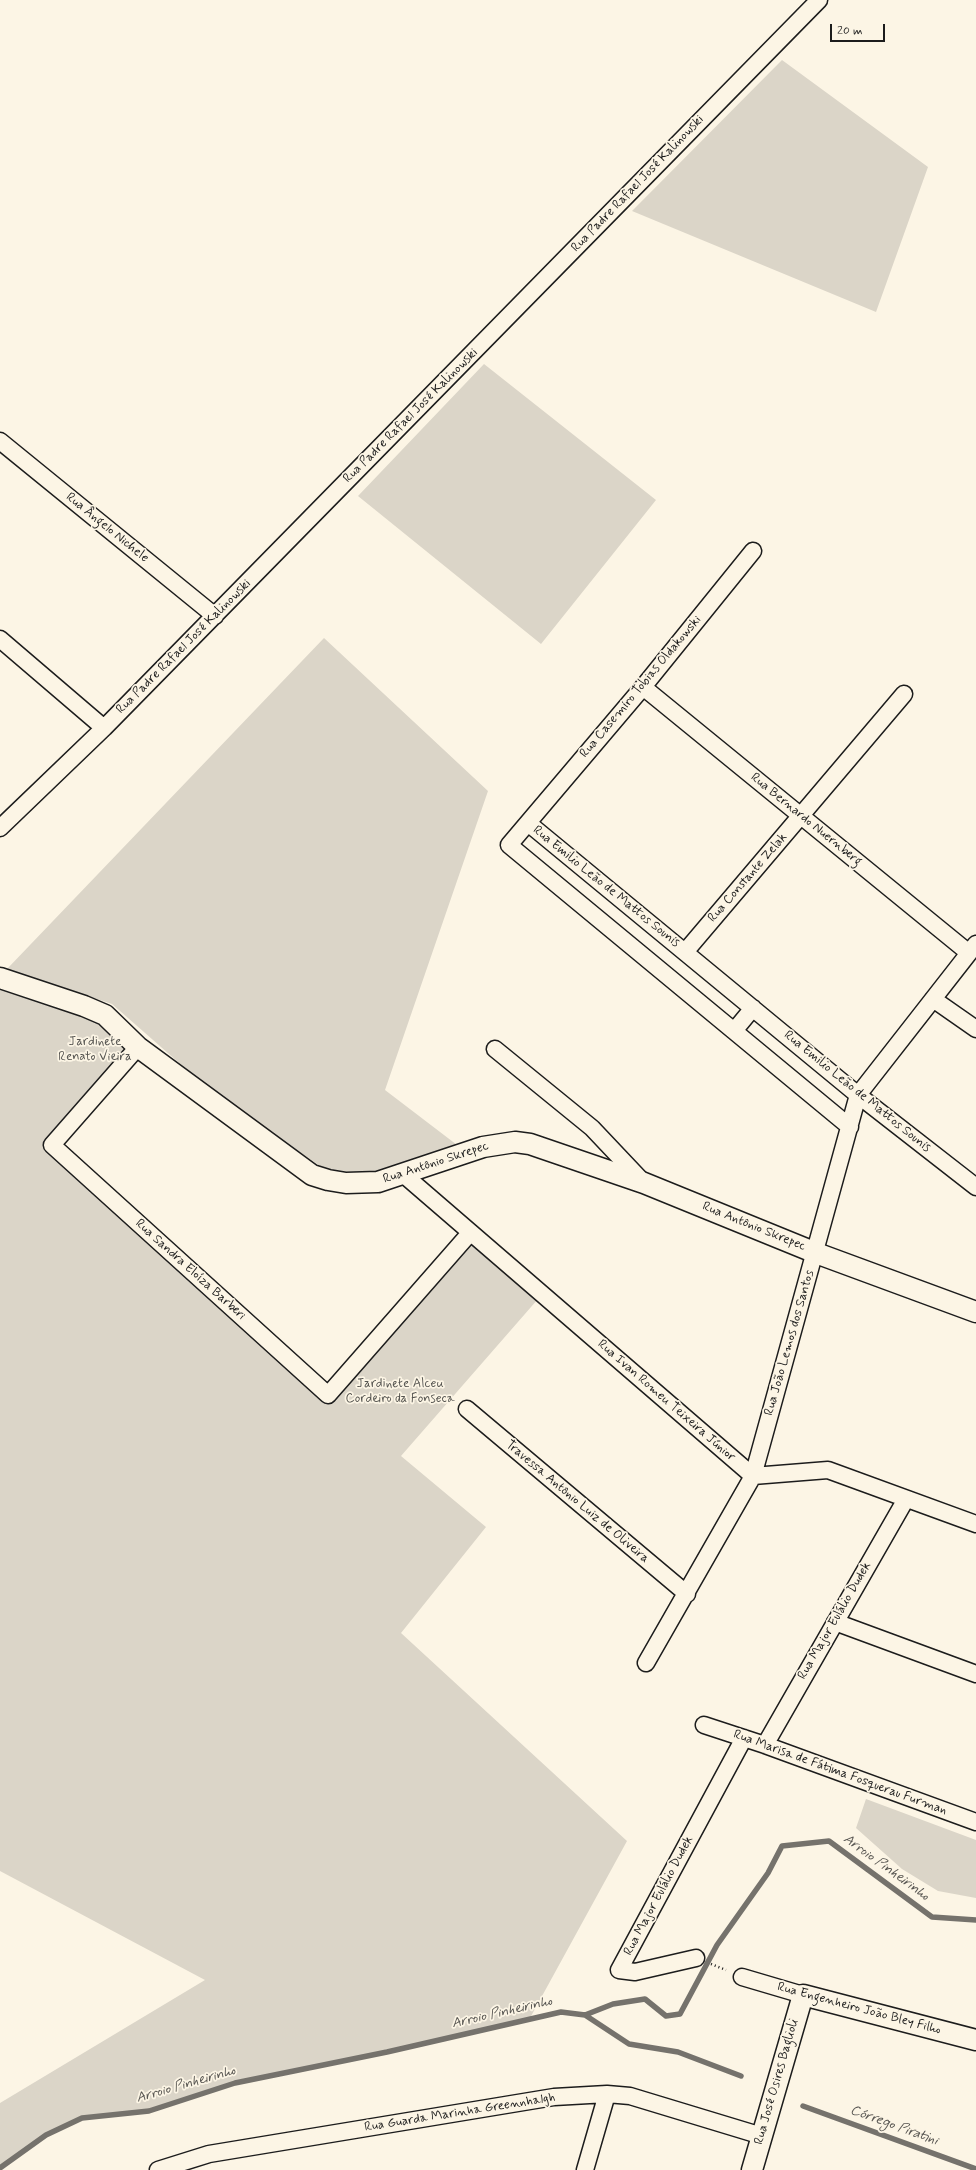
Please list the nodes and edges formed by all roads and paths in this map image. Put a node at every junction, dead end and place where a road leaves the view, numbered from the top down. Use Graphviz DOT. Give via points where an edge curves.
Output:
graph roads {
  1 [pos="819,0"];
  2 [pos="0,441"];
  3 [pos="753,551"];
  4 [pos="214,616"];
  5 [pos="0,639"];
  6 [pos="643,687"];
  7 [pos="904,694"];
  8 [pos="104,728"];
  9 [pos="801,816"];
  10 [pos="528,823"];
  11 [pos="0,828"];
  12 [pos="972,948"];
  13 [pos="685,952"];
  14 [pos="0,978"];
  15 [pos="933,999"];
  16 [pos="753,1008"];
  17 [pos="976,1030"];
  18 [pos="734,1031"];
  19 [pos="138,1047"];
  20 [pos="495,1049"];
  21 [pos="858,1095"];
  22 [pos="850,1127"];
  23 [pos="403,1174"];
  24 [pos="644,1183"];
  25 [pos="976,1188"];
  26 [pos="470,1233"];
  27 [pos="816,1253"];
  28 [pos="976,1312"];
  29 [pos="467,1409"];
  30 [pos="753,1476"];
  31 [pos="906,1498"];
  32 [pos="976,1524"];
  33 [pos="686,1594"];
  34 [pos="835,1622"];
  35 [pos="646,1663"];
  36 [pos="976,1674"];
  37 [pos="704,1725"];
  38 [pos="744,1738"];
  39 [pos="765,1745"];
  40 [pos="976,1822"];
  41 [pos="702,1961"];
  42 [pos="742,1977"];
  43 [pos="803,1995"];
  44 [pos="976,2040"];
  45 [pos="607,2094"];
  46 [pos="762,2136"];
  47 [pos="158,2170"];
  48 [pos="584,2170"];
  49 [pos="752,2170"];
  1 -- 4 [label="street, Rua Padre Rafael José Kalinowski"];
  2 -- 4 [label="street, Rua Ângelo Nichele"];
  3 -- 6 [label="street, Rua Casemiro Tobias Oldakowski"];
  4 -- 8 [label="street, Rua Padre Rafael José Kalinowski"];
  5 -- 8 [label="street"];
  6 -- 9 [label="street, Rua Bernardo Nuernberg"];
  6 -- 10 [label="street, Rua Casemiro Tobias Oldakowski"];
  7 -- 9 [label="street, Rua Constante Zelak"];
  8 -- 11 [label="street, Rua Padre Rafael José Kalinowski"];
  9 -- 12 [label="street, Rua Bernardo Nuernberg"];
  9 -- 13 [label="street, Rua Constante Zelak"];
  10 -- 13 [label="street, Rua Emilio Leão de Mattos Sounis"];
  10 -- 18 [label="street, Rua Emilio Leão de Mattos Sounis" via="509,845"];
  12 -- 15 [label="street, Rua João Lemos dos Santos"];
  13 -- 16 [label="street, Rua Emilio Leão de Mattos Sounis"];
  14 -- 19 [label="street, Rua Antônio Skrepec" via="105,1015"];
  15 -- 17 [label="street"];
  15 -- 21 [label="street, Rua João Lemos dos Santos"];
  16 -- 18 [label="street"];
  16 -- 21 [label="street, Rua Emilio Leão de Mattos Sounis"];
  18 -- 22 [label="street, Rua Emilio Leão de Mattos Sounis"];
  19 -- 23 [label="street, Rua Antônio Skrepec" via="312,1175 328,1180 362,1183 378,1182"];
  19 -- 26 [label="street, Rua Sandra Eloíza Barberi" via="52,1145 328,1395"];
  20 -- 24 [label="street" via="592,1128"];
  21 -- 22 [label="street, Rua João Lemos dos Santos"];
  21 -- 25 [label="street, Rua Emilio Leão de Mattos Sounis"];
  22 -- 27 [label="street, Rua João Lemos dos Santos"];
  23 -- 24 [label="street, Rua Antônio Skrepec" via="483,1147 515,1142 544,1148"];
  23 -- 26 [label="street, Rua Ivan Romeu Teixeira Júnior"];
  24 -- 27 [label="street, Rua Antônio Skrepec"];
  26 -- 30 [label="street, Rua Ivan Romeu Teixeira Júnior"];
  27 -- 28 [label="street, Rua Antônio Skrepec"];
  27 -- 30 [label="street, Rua João Lemos dos Santos"];
  29 -- 33 [label="street, Travessa Antônio Luiz de Oliveira"];
  30 -- 31 [label="street" via="828,1470"];
  30 -- 33 [label="street, Rua João Lemos dos Santos"];
  31 -- 32 [label="street"];
  31 -- 34 [label="street, Rua Major Eulálio Dudek"];
  33 -- 35 [label="street, Rua João Lemos dos Santos"];
  34 -- 36 [label="street"];
  34 -- 39 [label="street, Rua Major Eulálio Dudek"];
  37 -- 38 [label="street, Rua Marisa de Fátima Fosquerau Furman"];
  38 -- 39 [label="street, Rua Marisa de Fátima Fosquerau Furman"];
  38 -- 41 [label="street, Rua Major Eulálio Dudek" via="619,1970 635,1972"];
  39 -- 40 [label="street, Rua Marisa de Fátima Fosquerau Furman"];
  41 -- 42 [label="path"];
  42 -- 43 [label="street, Rua Engenheiro João Bley Filho"];
  43 -- 44 [label="street, Rua Engenheiro João Bley Filho"];
  43 -- 46 [label="street, Rua José Osires Baglioli"];
  45 -- 46 [label="street, Rua Guarda Marinha Greennhalgh" via="630,2096"];
  45 -- 47 [label="street, Rua Guarda Marinha Greennhalgh" via="554,2097 209,2154"];
  45 -- 48 [label="street"];
  46 -- 49 [label="street, Rua José Osires Baglioli"];
}
